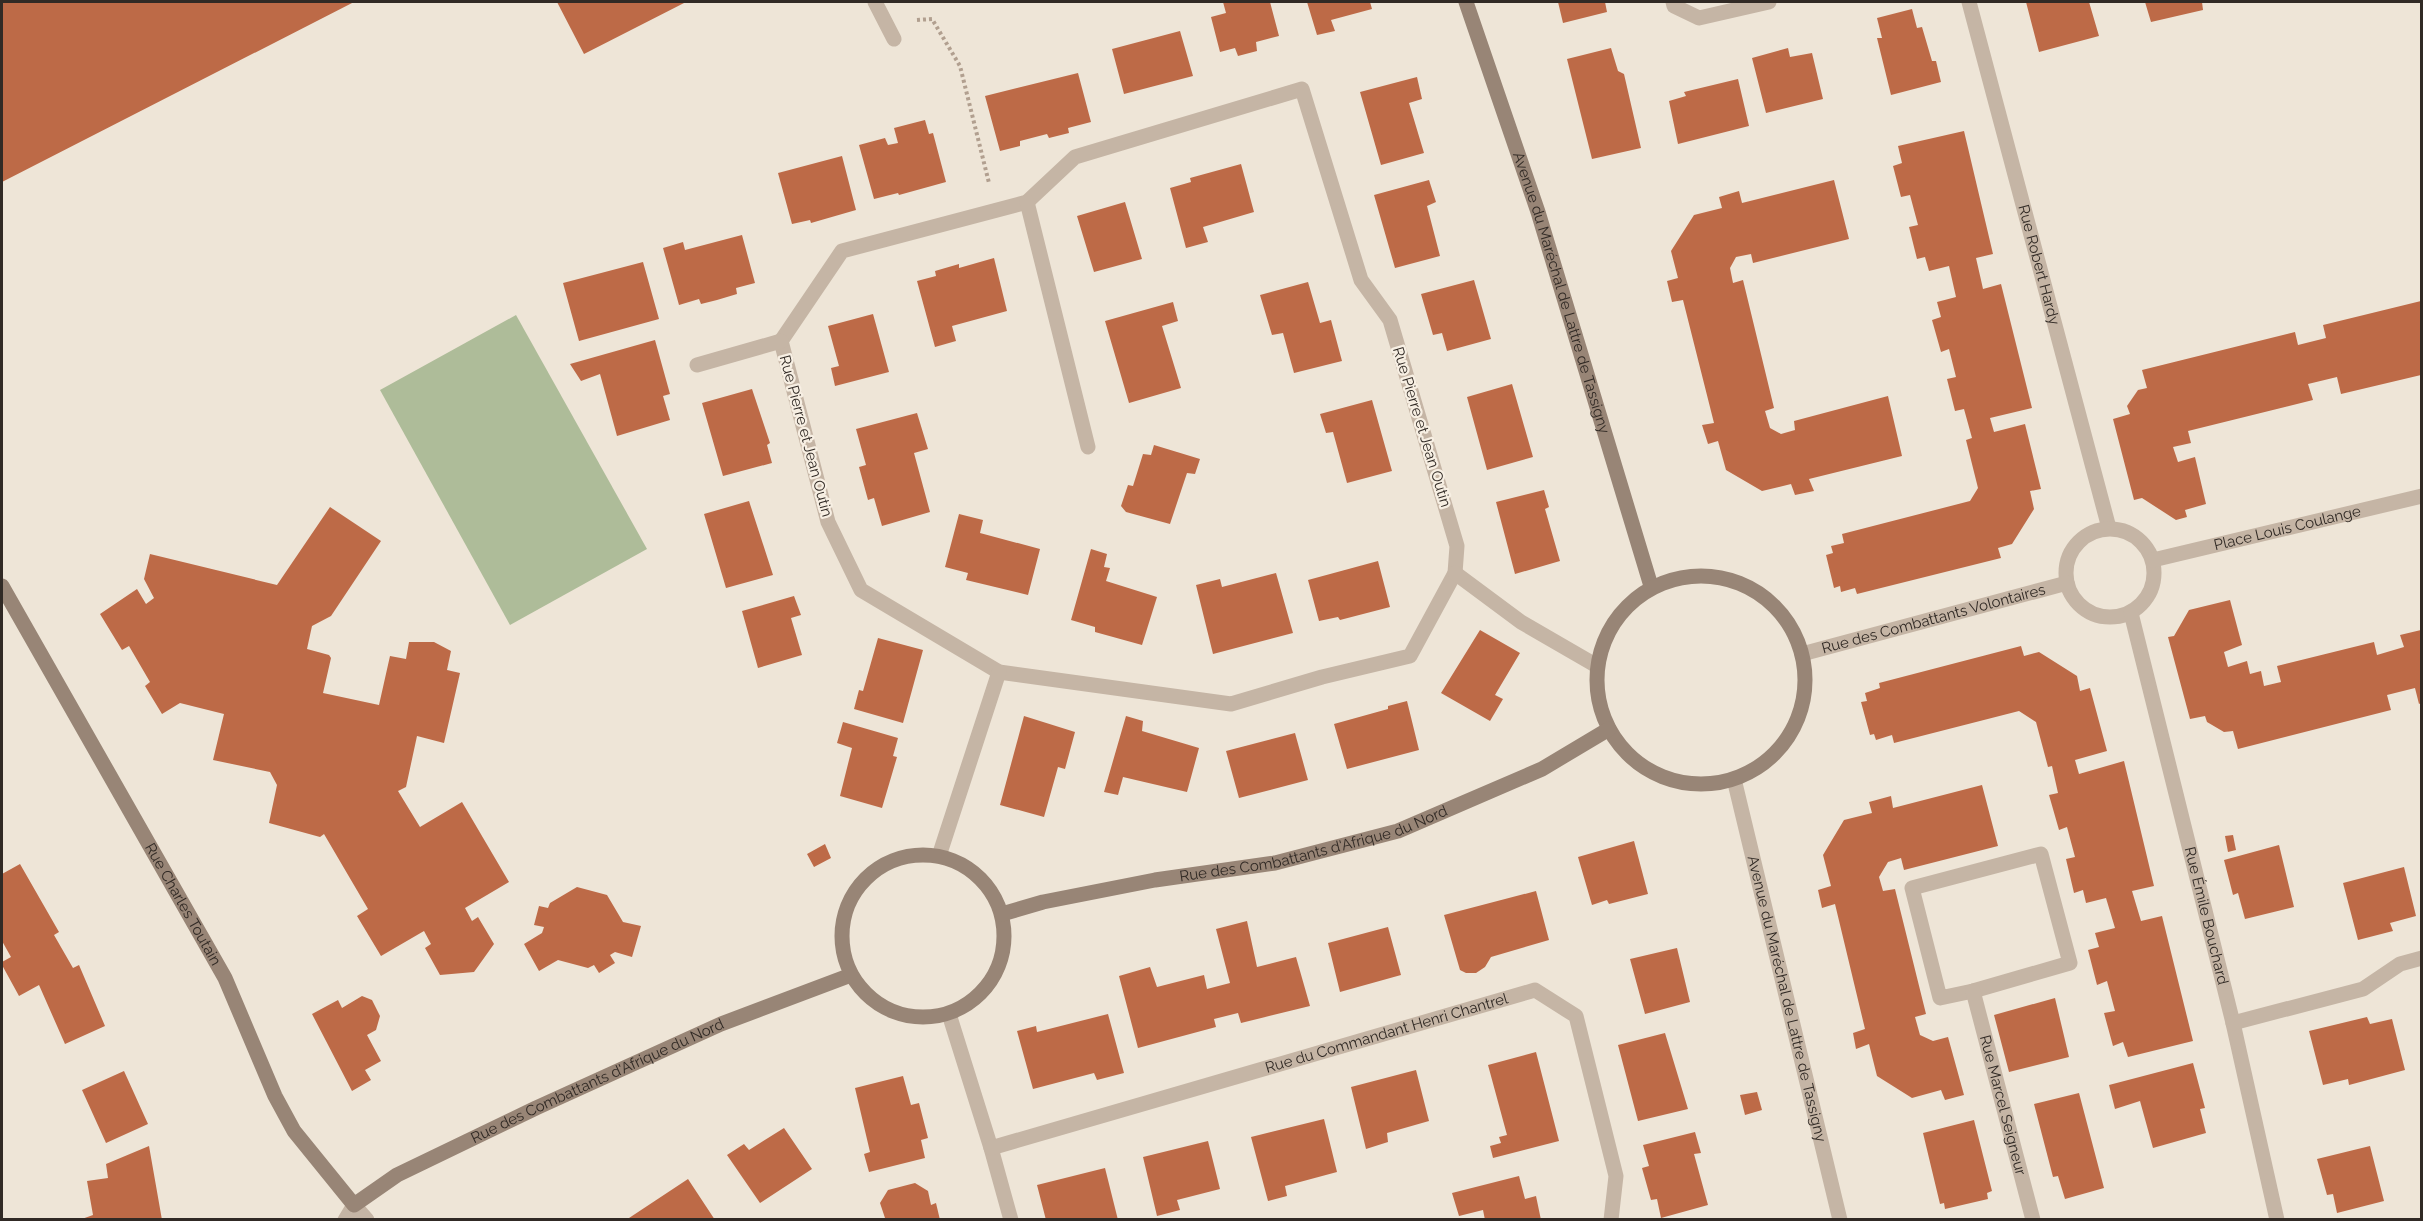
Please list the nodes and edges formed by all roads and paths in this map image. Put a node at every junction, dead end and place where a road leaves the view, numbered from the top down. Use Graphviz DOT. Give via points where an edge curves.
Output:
graph roads {
  1 [pos="875,2"];
  2 [pos="1466,2"];
  3 [pos="1673,2"];
  4 [pos="1769,2"];
  5 [pos="1969,2"];
  6 [pos="886,22"];
  7 [pos="894,39"];
  8 [pos="1027,202"];
  9 [pos="996,210"];
  10 [pos="781,341"];
  11 [pos="697,366"];
  12 [pos="1088,447"];
  13 [pos="2421,496"];
  14 [pos="2109,528"];
  15 [pos="2153,560"];
  16 [pos="1455,573"];
  17 [pos="2067,582"];
  18 [pos="2,586"];
  19 [pos="1651,586"];
  20 [pos="2131,613"];
  21 [pos="1802,654"];
  22 [pos="1597,666"];
  23 [pos="999,672"];
  24 [pos="1609,729"];
  25 [pos="1734,779"];
  26 [pos="939,856"];
  27 [pos="1002,914"];
  28 [pos="2421,958"];
  29 [pos="851,975"];
  30 [pos="1974,991"];
  31 [pos="949,1014"];
  32 [pos="2233,1023"];
  33 [pos="992,1148"];
  34 [pos="354,1205"];
  35 [pos="345,1220"];
  36 [pos="368,1220"];
  37 [pos="1011,1220"];
  38 [pos="1611,1220"];
  39 [pos="1840,1220"];
  40 [pos="2033,1220"];
  41 [pos="2277,1220"];
  1 -- 6 [label="street"];
  2 -- 19 [label="street, Avenue du Maréchal de Lattre de Tassigny" via="1538,212"];
  3 -- 4 [label="street" via="1699,18"];
  5 -- 14 [label="street, Rue Robert Hardy"];
  6 -- 7 [label="street"];
  6 -- 9 [label="path" via="932,20 960,66"];
  8 -- 9 [label="street, Rue Pierre et Jean Outin"];
  8 -- 12 [label="street"];
  8 -- 16 [label="street, Rue Pierre et Jean Outin" via="1075,157 1302,89 1361,280 1390,320 1457,546"];
  9 -- 10 [label="street, Rue Pierre et Jean Outin" via="842,251"];
  10 -- 11 [label="street"];
  10 -- 23 [label="street, Rue Pierre et Jean Outin" via="828,522 861,590"];
  13 -- 15 [label="street, Place Louis Coulange"];
  14 -- 15 [label="street" via="2137,536"];
  14 -- 17 [label="street" via="2090,534 2075,545 2066,569"];
  15 -- 20 [label="street" via="2151,590 2144,603"];
  16 -- 22 [label="street" via="1521,622"];
  16 -- 23 [label="street, Rue Pierre et Jean Outin" via="1410,656 1231,704"];
  17 -- 20 [label="street" via="2080,606 2092,613 2104,617"];
  17 -- 21 [label="street, Rue des Combattants Volontaires"];
  18 -- 34 [label="street, Rue Charles Toutain" via="225,978 294,1131"];
  19 -- 21 [label="street" via="1695,575 1731,580 1762,595 1787,621"];
  19 -- 22 [label="street" via="1617,616 1604,640"];
  20 -- 32 [label="street, Rue Émile Bouchard"];
  21 -- 25 [label="street" via="1805,685 1799,715 1784,743 1762,765"];
  22 -- 24 [label="street" via="1598,699"];
  23 -- 26 [label="street"];
  24 -- 25 [label="street" via="1626,753 1649,771 1676,781 1705,784"];
  24 -- 27 [label="street, Rue des Combattants d'Afrique du Nord" via="1542,769 1398,831 1275,863 1155,880"];
  25 -- 39 [label="street, Avenue du Maréchal de Lattre de Tassigny"];
  26 -- 27 [label="street" via="978,876"];
  26 -- 29 [label="street" via="912,855 887,863 866,878 851,899 842,924 843,951"];
  27 -- 31 [label="street" via="1005,938 1001,963 989,985 971,1003"];
  28 -- 32 [label="street" via="2400,964 2363,989"];
  29 -- 31 [label="street" via="869,998 893,1012 921,1018"];
  29 -- 34 [label="street, Rue des Combattants d'Afrique du Nord" via="721,1024 536,1108 397,1175"];
  30 -- 30 [label="street" via="1940,998 1912,888 2041,854 2070,963"];
  30 -- 40 [label="street, Rue Marcel Seigneur"];
  31 -- 33 [label="street"];
  32 -- 41 [label="street, Rue Émile Bouchard"];
  33 -- 37 [label="street"];
  33 -- 38 [label="street, Rue du Commandant Henri Chantrel" via="1535,990 1576,1016 1616,1176"];
  34 -- 35 [label="street"];
  34 -- 36 [label="street"];
}
